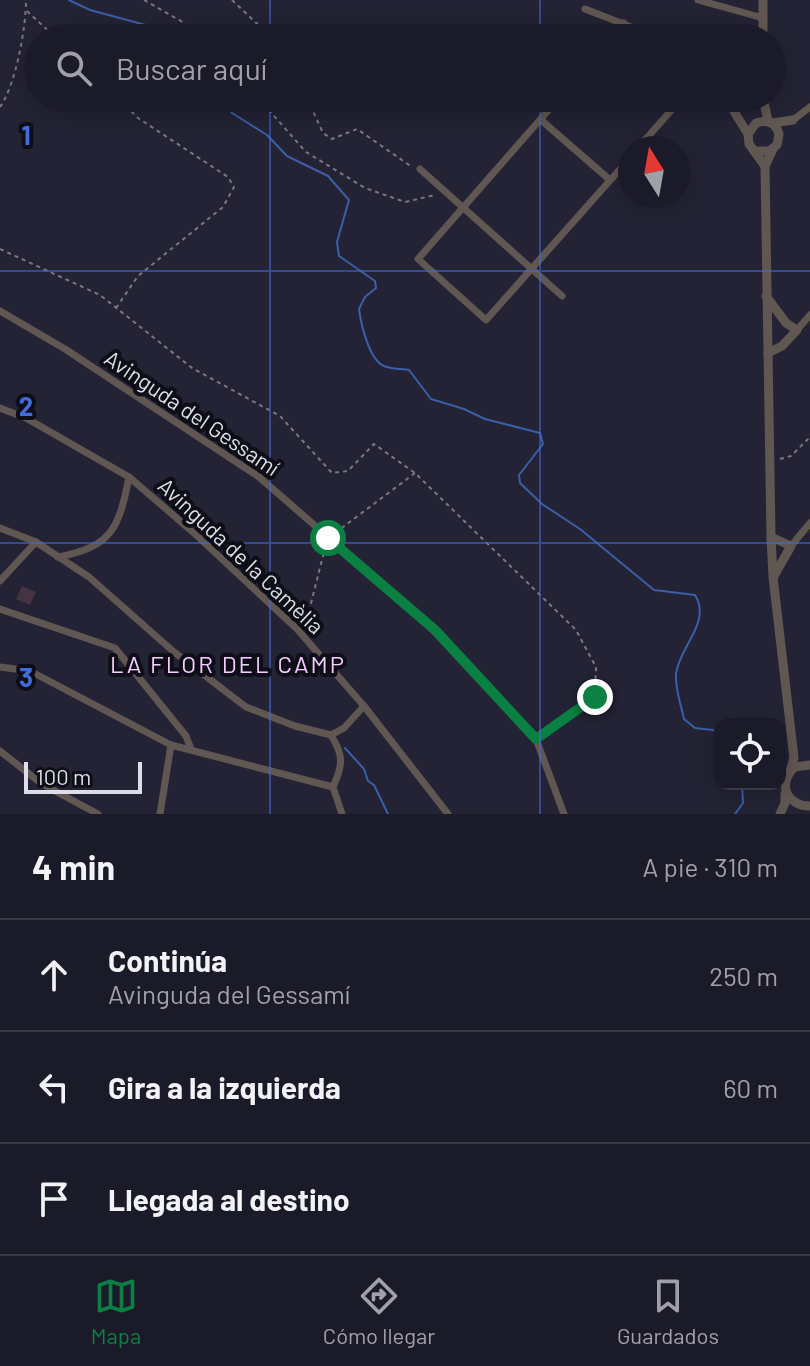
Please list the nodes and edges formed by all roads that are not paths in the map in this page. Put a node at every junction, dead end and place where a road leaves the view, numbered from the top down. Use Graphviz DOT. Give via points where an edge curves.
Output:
graph roads {
  1 [pos="698,0"];
  2 [pos="763,0"];
  3 [pos="585,9"];
  4 [pos="763,18"];
  5 [pos="624,23"];
  6 [pos="763,24"];
  7 [pos="810,107"];
  8 [pos="548,112"];
  9 [pos="670,112"];
  10 [pos="758,112"];
  11 [pos="767,112"];
  12 [pos="735,113"];
  13 [pos="541,120"];
  14 [pos="793,120"];
  15 [pos="770,122"];
  16 [pos="752,127"];
  17 [pos="779,134"];
  18 [pos="649,136"];
  19 [pos="773,149"];
  20 [pos="756,151"];
  21 [pos="765,166"];
  22 [pos="422,171"];
  23 [pos="618,171"];
  24 [pos="610,180"];
  25 [pos="462,207"];
  26 [pos="532,268"];
  27 [pos="562,296"];
  28 [pos="766,296"];
  29 [pos="0,311"];
  30 [pos="810,315"];
  31 [pos="786,323"];
  32 [pos="797,330"];
  33 [pos="782,346"];
  34 [pos="768,353"];
  35 [pos="0,408"];
  36 [pos="129,477"];
  37 [pos="810,523"];
  38 [pos="0,528"];
  39 [pos="771,537"];
  40 [pos="36,542"];
  41 [pos="791,546"];
  42 [pos="58,557"];
  43 [pos="773,577"];
  44 [pos="0,581"];
  45 [pos="0,609"];
  46 [pos="0,667"];
  47 [pos="364,706"];
  48 [pos="791,729"];
  49 [pos="331,735"];
  50 [pos="171,745"];
  51 [pos="193,750"];
  52 [pos="0,751"];
  53 [pos="810,764"];
  54 [pos="790,772"];
  55 [pos="333,787"];
  56 [pos="785,791"];
  57 [pos="807,806"];
  58 [pos="98,814"];
  59 [pos="160,814"];
  60 [pos="342,814"];
  61 [pos="448,814"];
  62 [pos="564,814"];
  63 [pos="780,814"];
  64 [pos="788,814"];
  1 -- 4 [label="street"];
  2 -- 4 [label="street"];
  3 -- 5 [label="street"];
  4 -- 6 [label="street"];
  7 -- 14 [label="street"];
  8 -- 13 [label="street"];
  9 -- 18 [label="street"];
  10 -- 16 [label="street"];
  11 -- 15 [label="street"];
  12 -- 16 [label="street"];
  13 -- 24 [label="street"];
  13 -- 25 [label="street"];
  14 -- 15 [label="street"];
  14 -- 17 [label="street"];
  15 -- 16 [label="street"];
  15 -- 17 [label="street"];
  16 -- 20 [label="street" via="749,144"];
  17 -- 19 [label="street"];
  19 -- 20 [label="street"];
  19 -- 21 [label="street"];
  20 -- 21 [label="street"];
  21 -- 28 [label="street"];
  22 -- 25 [label="street"];
  23 -- 24 [label="street"];
  24 -- 26 [label="street"];
  25 -- 26 [label="street"];
  25 -- 26 [label="street" via="418,259 486,320"];
  26 -- 27 [label="street"];
  28 -- 31 [label="street"];
  28 -- 34 [label="street"];
  29 -- 62 [label="street, Avinguda del Gessamí" via="259,477 435,630 536,739"];
  30 -- 32 [label="street"];
  31 -- 32 [label="street"];
  31 -- 33 [label="street"];
  32 -- 33 [label="street"];
  33 -- 34 [label="street"];
  34 -- 39 [label="street"];
  35 -- 36 [label="street, Avinguda de la Camèlia"];
  36 -- 42 [label="street" via="122,513 102,543"];
  36 -- 47 [label="street, Avinguda de la Camèlia" via="297,629"];
  37 -- 41 [label="street"];
  38 -- 40 [label="street"];
  39 -- 41 [label="street"];
  39 -- 43 [label="street"];
  40 -- 42 [label="street"];
  40 -- 44 [label="street"];
  41 -- 43 [label="street"];
  42 -- 49 [label="street" via="246,707"];
  43 -- 48 [label="street"];
  45 -- 51 [label="street" via="115,648"];
  46 -- 50 [label="street" via="30,671"];
  47 -- 49 [label="street"];
  47 -- 61 [label="street, Avinguda de la Camèlia"];
  48 -- 53 [label="street" via="800,754"];
  48 -- 54 [label="street"];
  49 -- 55 [label="street" via="341,751"];
  50 -- 51 [label="street"];
  50 -- 59 [label="street"];
  51 -- 55 [label="street"];
  52 -- 58 [label="street" via="42,784"];
  53 -- 54 [label="street"];
  54 -- 56 [label="street"];
  55 -- 60 [label="street"];
  56 -- 57 [label="street"];
  56 -- 63 [label="street"];
  57 -- 64 [label="street"];
}
